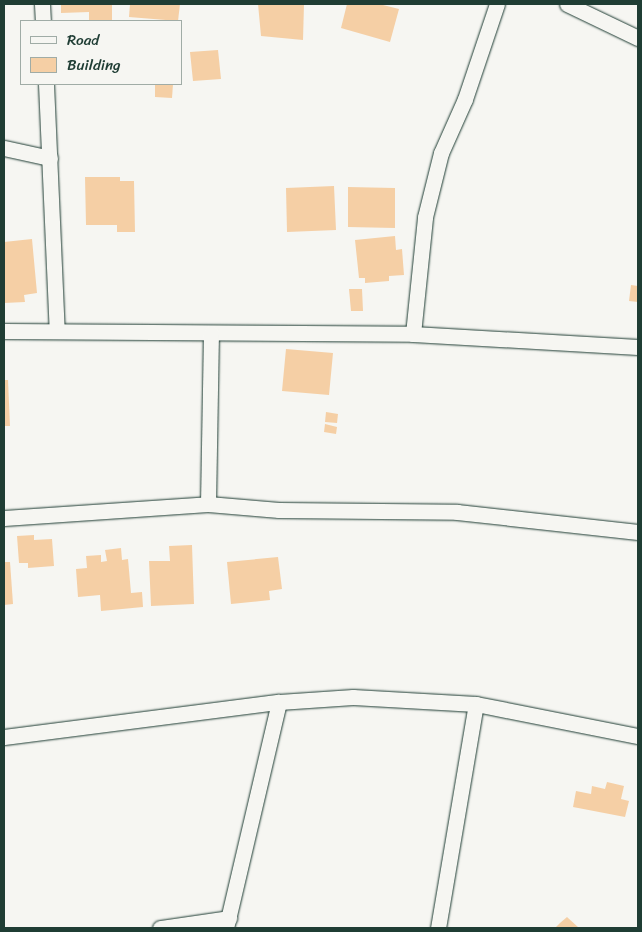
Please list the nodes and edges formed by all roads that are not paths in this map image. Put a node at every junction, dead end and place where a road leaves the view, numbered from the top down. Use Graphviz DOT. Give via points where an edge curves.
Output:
graph roads {
  1 [pos="42,4"];
  2 [pos="497,4"];
  3 [pos="567,4"];
  4 [pos="43,20"];
  5 [pos="638,38"];
  6 [pos="46,85"];
  7 [pos="4,148"];
  8 [pos="50,158"];
  9 [pos="4,331"];
  10 [pos="57,331"];
  11 [pos="211,333"];
  12 [pos="413,334"];
  13 [pos="638,347"];
  14 [pos="208,504"];
  15 [pos="4,518"];
  16 [pos="638,532"];
  17 [pos="279,702"];
  18 [pos="476,704"];
  19 [pos="638,736"];
  20 [pos="4,737"];
  21 [pos="228,923"];
  22 [pos="160,928"];
  23 [pos="438,928"];
  1 -- 4 [label="street"];
  2 -- 12 [label="street" via="439,162 425,217"];
  3 -- 5 [label="street"];
  6 -- 8 [label="street"];
  7 -- 8 [label="street"];
  8 -- 10 [label="street"];
  9 -- 10 [label="street"];
  10 -- 11 [label="street"];
  11 -- 12 [label="street"];
  11 -- 14 [label="street"];
  12 -- 13 [label="street"];
  14 -- 15 [label="street"];
  14 -- 16 [label="street" via="279,510 457,512"];
  17 -- 18 [label="street" via="353,697"];
  17 -- 20 [label="street"];
  17 -- 21 [label="street"];
  18 -- 19 [label="street"];
  18 -- 23 [label="street"];
  21 -- 22 [label="street"];
}
